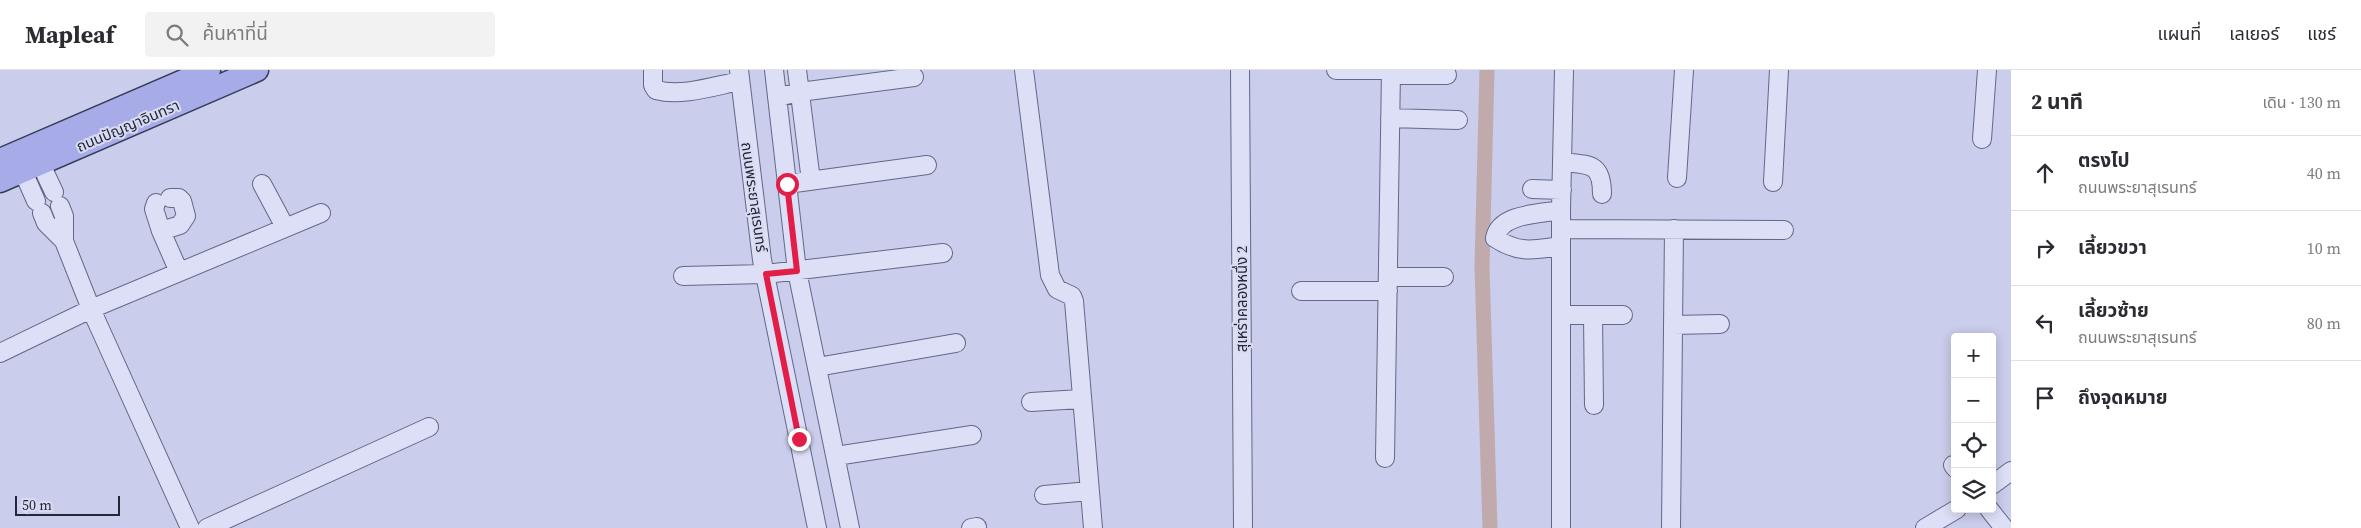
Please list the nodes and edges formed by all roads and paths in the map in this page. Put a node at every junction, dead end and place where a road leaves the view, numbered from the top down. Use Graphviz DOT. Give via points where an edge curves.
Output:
graph roads {
  1 [pos="209,70"];
  2 [pos="257,70"];
  3 [pos="653,70"];
  4 [pos="774,70"];
  5 [pos="798,70"];
  6 [pos="1024,70"];
  7 [pos="1240,70"];
  8 [pos="1336,70"];
  9 [pos="1564,70"];
  10 [pos="1684,70"];
  11 [pos="1779,70"];
  12 [pos="1987,70"];
  13 [pos="1391,72"];
  14 [pos="1447,75"];
  15 [pos="740,76"];
  16 [pos="914,77"];
  17 [pos="800,92"];
  18 [pos="777,97"];
  19 [pos="1390,118"];
  20 [pos="1458,120"];
  21 [pos="1982,139"];
  22 [pos="22,158"];
  23 [pos="1562,162"];
  24 [pos="927,165"];
  25 [pos="1677,178"];
  26 [pos="0,181"];
  27 [pos="812,181"];
  28 [pos="1773,182"];
  29 [pos="262,184"];
  30 [pos="787,184"];
  31 [pos="1532,189"];
  32 [pos="1562,190"];
  33 [pos="1602,194"];
  34 [pos="1561,210"];
  35 [pos="321,214"];
  36 [pos="285,227"];
  37 [pos="1674,229"];
  38 [pos="1784,230"];
  39 [pos="161,231"];
  40 [pos="1561,238"];
  41 [pos="64,241"];
  42 [pos="943,253"];
  43 [pos="797,271"];
  44 [pos="178,272"];
  45 [pos="766,274"];
  46 [pos="683,276"];
  47 [pos="1444,277"];
  48 [pos="1388,284"];
  49 [pos="1301,290"];
  50 [pos="91,309"];
  51 [pos="1594,315"];
  52 [pos="1623,315"];
  53 [pos="1561,316"];
  54 [pos="1673,324"];
  55 [pos="1720,324"];
  56 [pos="956,343"];
  57 [pos="0,353"];
  58 [pos="817,367"];
  59 [pos="1081,399"];
  60 [pos="1031,402"];
  61 [pos="1594,405"];
  62 [pos="428,427"];
  63 [pos="972,435"];
  64 [pos="836,456"];
  65 [pos="1385,458"];
  66 [pos="2011,471"];
  67 [pos="1996,482"];
  68 [pos="1090,491"];
  69 [pos="1044,495"];
  70 [pos="1951,513"];
  71 [pos="1991,513"];
  72 [pos="190,528"];
  73 [pos="207,528"];
  74 [pos="817,528"];
  75 [pos="850,528"];
  76 [pos="1093,528"];
  77 [pos="1243,528"];
  78 [pos="1561,528"];
  79 [pos="1671,528"];
  80 [pos="1926,528"];
  81 [pos="2004,528"];
  1 -- 22 [label="main road, ถนนปัญญาอินทรา"];
  2 -- 22 [label="main road, ถนนปัญญาอินทรา"];
  3 -- 15 [label="street" via="653,85 656,90 664,92 678,92"];
  4 -- 18 [label="street"];
  5 -- 17 [label="street"];
  6 -- 59 [label="street" via="1050,275 1057,289 1074,300"];
  7 -- 77 [label="street, สุเหร่าคลองหนึ่ง 2"];
  8 -- 13 [label="street"];
  9 -- 23 [label="street"];
  10 -- 25 [label="street"];
  11 -- 28 [label="street"];
  12 -- 21 [label="street"];
  13 -- 14 [label="street"];
  13 -- 19 [label="street"];
  15 -- 45 [label="street, ถนนพระยาสุเรนทร์" via="752,189"];
  16 -- 17 [label="street"];
  17 -- 18 [label="street"];
  17 -- 27 [label="street"];
  18 -- 30 [label="street"];
  19 -- 20 [label="street"];
  19 -- 48 [label="street"];
  22 -- 26 [label="main road, ถนนปัญญาอินทรา"];
  22 -- 41 [label="street" via="46,224"];
  22 -- 41 [label="street" via="57,199 64,216"];
  23 -- 32 [label="street"];
  23 -- 33 [label="street" via="1597,168 1602,178"];
  24 -- 27 [label="street"];
  27 -- 30 [label="street"];
  29 -- 36 [label="street"];
  30 -- 43 [label="street"];
  31 -- 32 [label="street"];
  32 -- 34 [label="street"];
  34 -- 40 [label="street"];
  34 -- 40 [label="street" via="1508,220 1496,231 1495,238 1508,247 1533,250"];
  35 -- 36 [label="street"];
  36 -- 44 [label="street"];
  37 -- 38 [label="street"];
  37 -- 40 [label="street"];
  37 -- 54 [label="street"];
  39 -- 39 [label="street" via="154,209 163,201 179,198 185,220"];
  39 -- 44 [label="street"];
  40 -- 53 [label="street"];
  41 -- 50 [label="street"];
  42 -- 43 [label="street"];
  43 -- 45 [label="street"];
  43 -- 58 [label="street"];
  44 -- 50 [label="street"];
  45 -- 46 [label="street"];
  45 -- 74 [label="street, ถนนพระยาสุเรนทร์"];
  47 -- 48 [label="street"];
  48 -- 49 [label="street"];
  48 -- 65 [label="street"];
  50 -- 57 [label="street"];
  50 -- 72 [label="street"];
  51 -- 52 [label="street"];
  51 -- 53 [label="street"];
  51 -- 61 [label="street"];
  53 -- 78 [label="street"];
  54 -- 55 [label="street"];
  54 -- 79 [label="street"];
  56 -- 58 [label="street"];
  58 -- 64 [label="street"];
  59 -- 60 [label="street"];
  59 -- 68 [label="street"];
  62 -- 73 [label="street"];
  63 -- 64 [label="street"];
  64 -- 75 [label="street"];
  66 -- 67 [label="street"];
  68 -- 69 [label="street"];
  68 -- 76 [label="street"];
  70 -- 80 [label="street"];
  71 -- 81 [label="street"];
}
